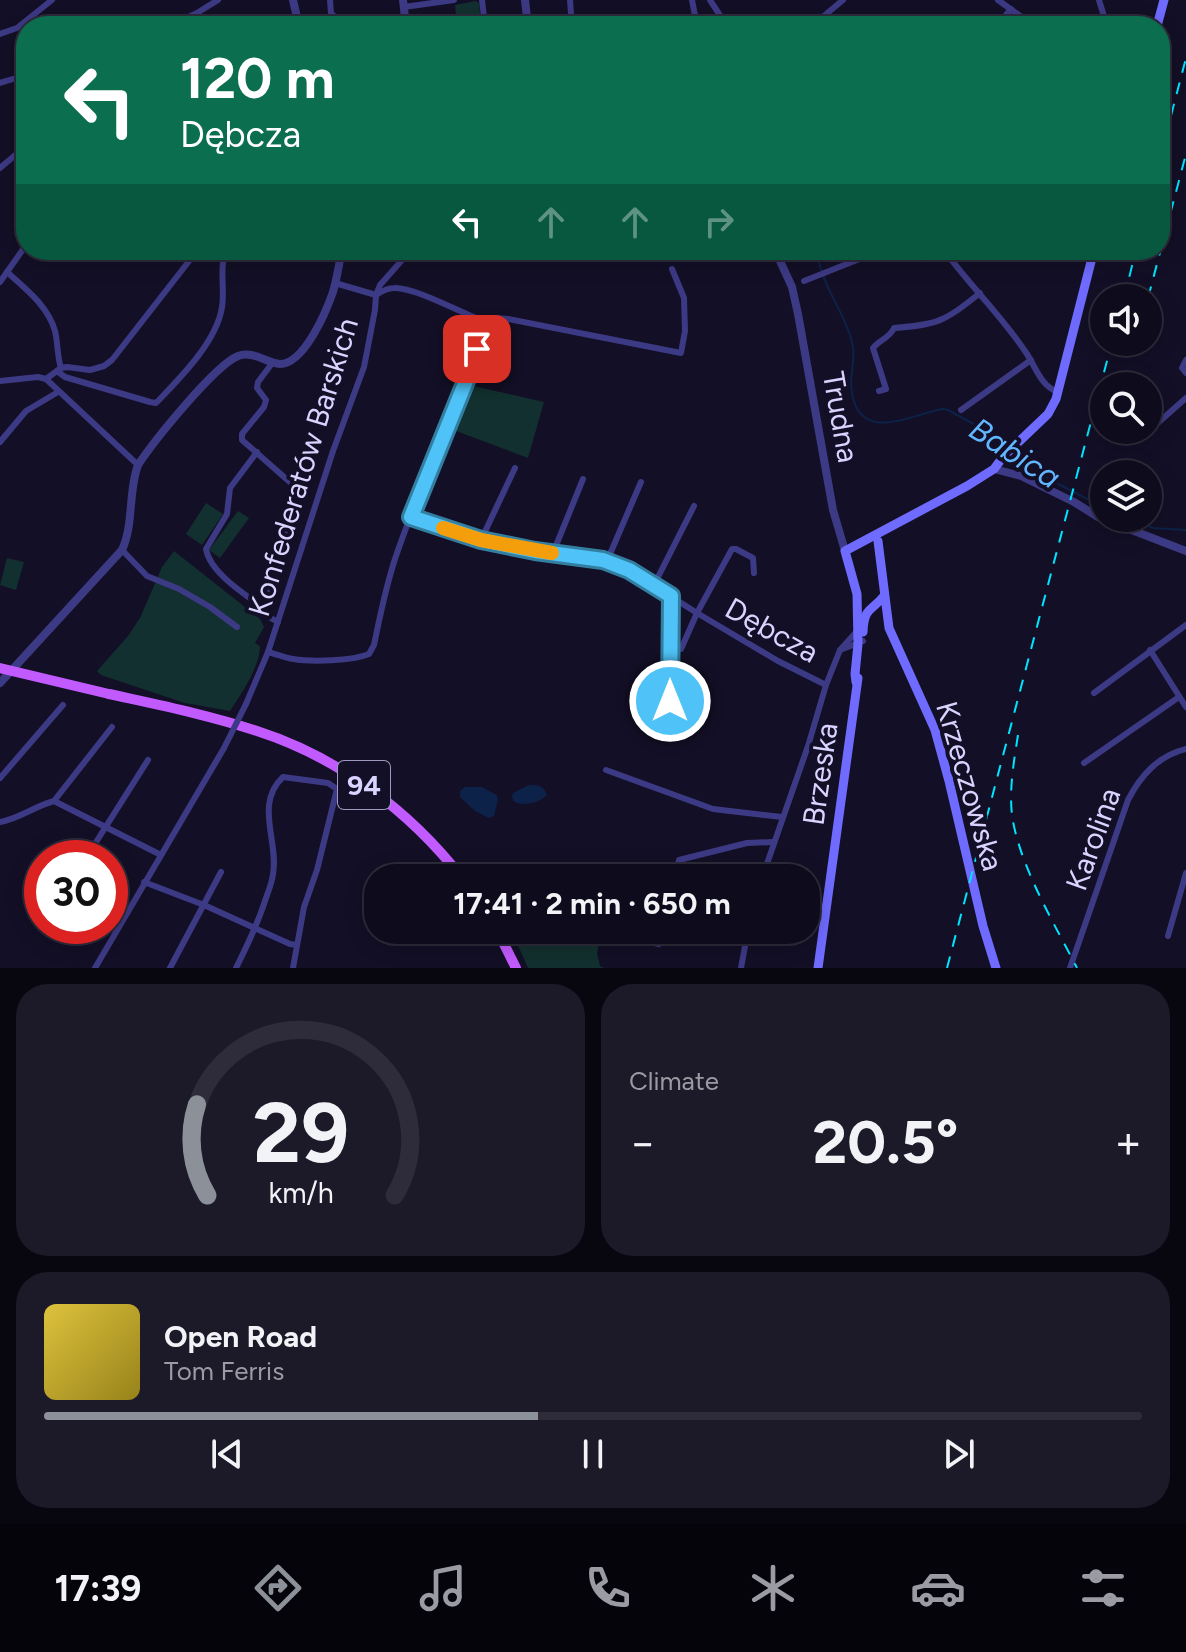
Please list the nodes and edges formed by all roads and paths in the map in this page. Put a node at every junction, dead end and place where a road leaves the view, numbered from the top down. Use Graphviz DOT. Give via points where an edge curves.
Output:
graph roads {
  1 [pos="52,0"];
  2 [pos="218,0"];
  3 [pos="454,0"];
  4 [pos="710,0"];
  5 [pos="843,0"];
  6 [pos="998,0"];
  7 [pos="403,4"];
  8 [pos="716,4"];
  9 [pos="1011,9"];
  10 [pos="32,16"];
  11 [pos="191,16"];
  12 [pos="824,16"];
  13 [pos="1005,16"];
  14 [pos="1020,16"];
  15 [pos="16,154"];
  16 [pos="0,168"];
  17 [pos="16,259"];
  18 [pos="190,260"];
  19 [pos="224,260"];
  20 [pos="339,260"];
  21 [pos="402,260"];
  22 [pos="780,260"];
  23 [pos="857,260"];
  24 [pos="952,260"];
  25 [pos="1091,260"];
  26 [pos="672,269"];
  27 [pos="7,272"];
  28 [pos="804,281"];
  29 [pos="0,282"];
  30 [pos="335,283"];
  31 [pos="980,293"];
  32 [pos="376,295"];
  33 [pos="486,322"];
  34 [pos="1031,360"];
  35 [pos="1186,360"];
  36 [pos="273,362"];
  37 [pos="59,370"];
  38 [pos="1186,373"];
  39 [pos="46,379"];
  40 [pos="0,381"];
  41 [pos="879,391"];
  42 [pos="58,392"];
  43 [pos="1058,392"];
  44 [pos="1186,398"];
  45 [pos="961,410"];
  46 [pos="1162,419"];
  47 [pos="0,442"];
  48 [pos="257,452"];
  49 [pos="138,465"];
  50 [pos="515,468"];
  51 [pos="994,469"];
  52 [pos="583,479"];
  53 [pos="641,482"];
  54 [pos="694,506"];
  55 [pos="411,517"];
  56 [pos="875,539"];
  57 [pos="481,540"];
  58 [pos="122,550"];
  59 [pos="845,551"];
  60 [pos="1186,551"];
  61 [pos="553,553"];
  62 [pos="607,561"];
  63 [pos="754,573"];
  64 [pos="654,585"];
  65 [pos="857,594"];
  66 [pos="671,596"];
  67 [pos="884,596"];
  68 [pos="870,606"];
  69 [pos="265,609"];
  70 [pos="697,613"];
  71 [pos="278,622"];
  72 [pos="887,622"];
  73 [pos="1186,625"];
  74 [pos="237,627"];
  75 [pos="858,630"];
  76 [pos="860,642"];
  77 [pos="670,650"];
  78 [pos="840,650"];
  79 [pos="1150,650"];
  80 [pos="268,652"];
  81 [pos="0,668"];
  82 [pos="0,683"];
  83 [pos="826,685"];
  84 [pos="1094,693"];
  85 [pos="1179,697"];
  86 [pos="670,701"];
  87 [pos="63,705"];
  88 [pos="1186,707"];
  89 [pos="112,727"];
  90 [pos="1186,749"];
  91 [pos="148,760"];
  92 [pos="1084,763"];
  93 [pos="606,770"];
  94 [pos="0,778"];
  95 [pos="54,801"];
  96 [pos="782,817"];
  97 [pos="0,822"];
  98 [pos="105,828"];
  99 [pos="97,840"];
  100 [pos="773,842"];
  101 [pos="161,855"];
  102 [pos="451,864"];
  103 [pos="678,864"];
  104 [pos="766,864"];
  105 [pos="221,872"];
  106 [pos="1186,873"];
  107 [pos="144,882"];
  108 [pos="1184,892"];
  109 [pos="204,905"];
  110 [pos="256,929"];
  111 [pos="1168,936"];
  112 [pos="504,944"];
  113 [pos="745,944"];
  114 [pos="297,945"];
  115 [pos="95,968"];
  116 [pos="170,968"];
  117 [pos="236,968"];
  118 [pos="293,968"];
  119 [pos="516,968"];
  120 [pos="741,968"];
  121 [pos="818,968"];
  122 [pos="996,968"];
  123 [pos="1070,968"];
  1 -- 10 [label="street"];
  2 -- 11 [label="street"];
  3 -- 7 [label="street"];
  4 -- 8 [label="street"];
  5 -- 12 [label="street"];
  6 -- 9 [label="street"];
  9 -- 13 [label="street"];
  9 -- 14 [label="street"];
  15 -- 16 [label="street"];
  17 -- 27 [label="street"];
  18 -- 37 [label="street" via="112,360 90,370"];
  19 -- 37 [label="street" via="217,323 203,351 156,403 65,377"];
  20 -- 30 [label="street"];
  21 -- 32 [label="street"];
  22 -- 59 [label="street, Trudna" via="792,287"];
  23 -- 28 [label="street"];
  24 -- 31 [label="street"];
  25 -- 43 [label="main road"];
  26 -- 33 [label="street" via="684,298 681,353 508,319"];
  27 -- 29 [label="street"];
  27 -- 37 [label="street" via="43,307 55,329"];
  30 -- 32 [label="street"];
  30 -- 36 [label="street" via="298,356"];
  31 -- 34 [label="street"];
  31 -- 41 [label="street" via="951,316 894,328 878,341 873,348 886,389"];
  32 -- 33 [label="street" via="396,287 410,290"];
  32 -- 71 [label="street, Konfederatów Barskich" via="364,367"];
  33 -- 55 [label="street"];
  34 -- 43 [label="street" via="1046,386"];
  34 -- 45 [label="street"];
  35 -- 38 [label="street"];
  36 -- 48 [label="street" via="258,382 264,407 242,434"];
  36 -- 49 [label="street" via="245,355 234,359 207,381"];
  37 -- 39 [label="street"];
  39 -- 40 [label="street"];
  39 -- 42 [label="street"];
  42 -- 47 [label="street" via="26,411"];
  42 -- 49 [label="street"];
  43 -- 51 [label="main road" via="1048,414"];
  44 -- 46 [label="street"];
  48 -- 69 [label="street" via="301,495"];
  48 -- 69 [label="street" via="230,488 227,514 206,554 220,574"];
  49 -- 58 [label="street"];
  50 -- 57 [label="street"];
  51 -- 56 [label="main road"];
  51 -- 60 [label="street" via="1021,476 1104,520"];
  52 -- 61 [label="street"];
  53 -- 62 [label="street"];
  54 -- 64 [label="street"];
  55 -- 57 [label="street, Dębcza"];
  55 -- 80 [label="street" via="369,654 293,659"];
  56 -- 59 [label="main road"];
  56 -- 67 [label="main road, Krzeczowska"];
  57 -- 61 [label="street, Dębcza"];
  58 -- 74 [label="street" via="147,576 179,589"];
  58 -- 82 [label="street"];
  59 -- 65 [label="main road, Trudna"];
  61 -- 62 [label="street, Dębcza"];
  62 -- 64 [label="street, Dębcza"];
  63 -- 70 [label="street" via="753,558 732,549"];
  64 -- 66 [label="street, Dębcza"];
  65 -- 68 [label="main road, Krzeczowska"];
  65 -- 75 [label="main road, Brzeska"];
  66 -- 70 [label="street, Dębcza"];
  66 -- 77 [label="street"];
  67 -- 68 [label="main road"];
  67 -- 72 [label="main road, Krzeczowska"];
  68 -- 72 [label="main road, Krzeczowska"];
  68 -- 76 [label="main road, Brzeska"];
  69 -- 71 [label="street"];
  70 -- 77 [label="street, Dębcza" via="681,649"];
  70 -- 83 [label="street, Dębcza"];
  71 -- 80 [label="street, Konfederatów Barskich"];
  72 -- 122 [label="main road, Krzeczowska" via="935,730"];
  73 -- 79 [label="street"];
  75 -- 76 [label="main road, Brzeska"];
  75 -- 78 [label="street"];
  76 -- 78 [label="street"];
  76 -- 121 [label="main road, Brzeska"];
  77 -- 86 [label="street"];
  78 -- 83 [label="street"];
  79 -- 84 [label="street"];
  79 -- 85 [label="street"];
  80 -- 101 [label="street, Konfederatów Barskich, bridge" via="224,748"];
  81 -- 102 [label="main road, 94, bridge" via="250,729 301,748 386,801"];
  83 -- 96 [label="street"];
  85 -- 88 [label="street"];
  85 -- 92 [label="street"];
  87 -- 94 [label="street"];
  89 -- 95 [label="street"];
  90 -- 123 [label="street, Karolina" via="1164,756 1137,783"];
  91 -- 98 [label="street"];
  93 -- 96 [label="street" via="713,809"];
  95 -- 97 [label="street"];
  95 -- 98 [label="street"];
  96 -- 100 [label="street"];
  98 -- 99 [label="street"];
  98 -- 101 [label="street"];
  100 -- 103 [label="street" via="747,843"];
  100 -- 104 [label="street"];
  101 -- 107 [label="street, Konfederatów Barskich"];
  105 -- 109 [label="street"];
  106 -- 108 [label="street"];
  107 -- 109 [label="street"];
  107 -- 115 [label="street, Konfederatów Barskich"];
  108 -- 111 [label="street"];
  109 -- 110 [label="street"];
  109 -- 116 [label="street"];
  110 -- 114 [label="street"];
  110 -- 114 [label="street" via="272,882 268,813 279,781 291,777 333,785 336,795"];
  110 -- 117 [label="street"];
  112 -- 119 [label="main road"];
  113 -- 120 [label="street"];
  114 -- 118 [label="street"];
}
